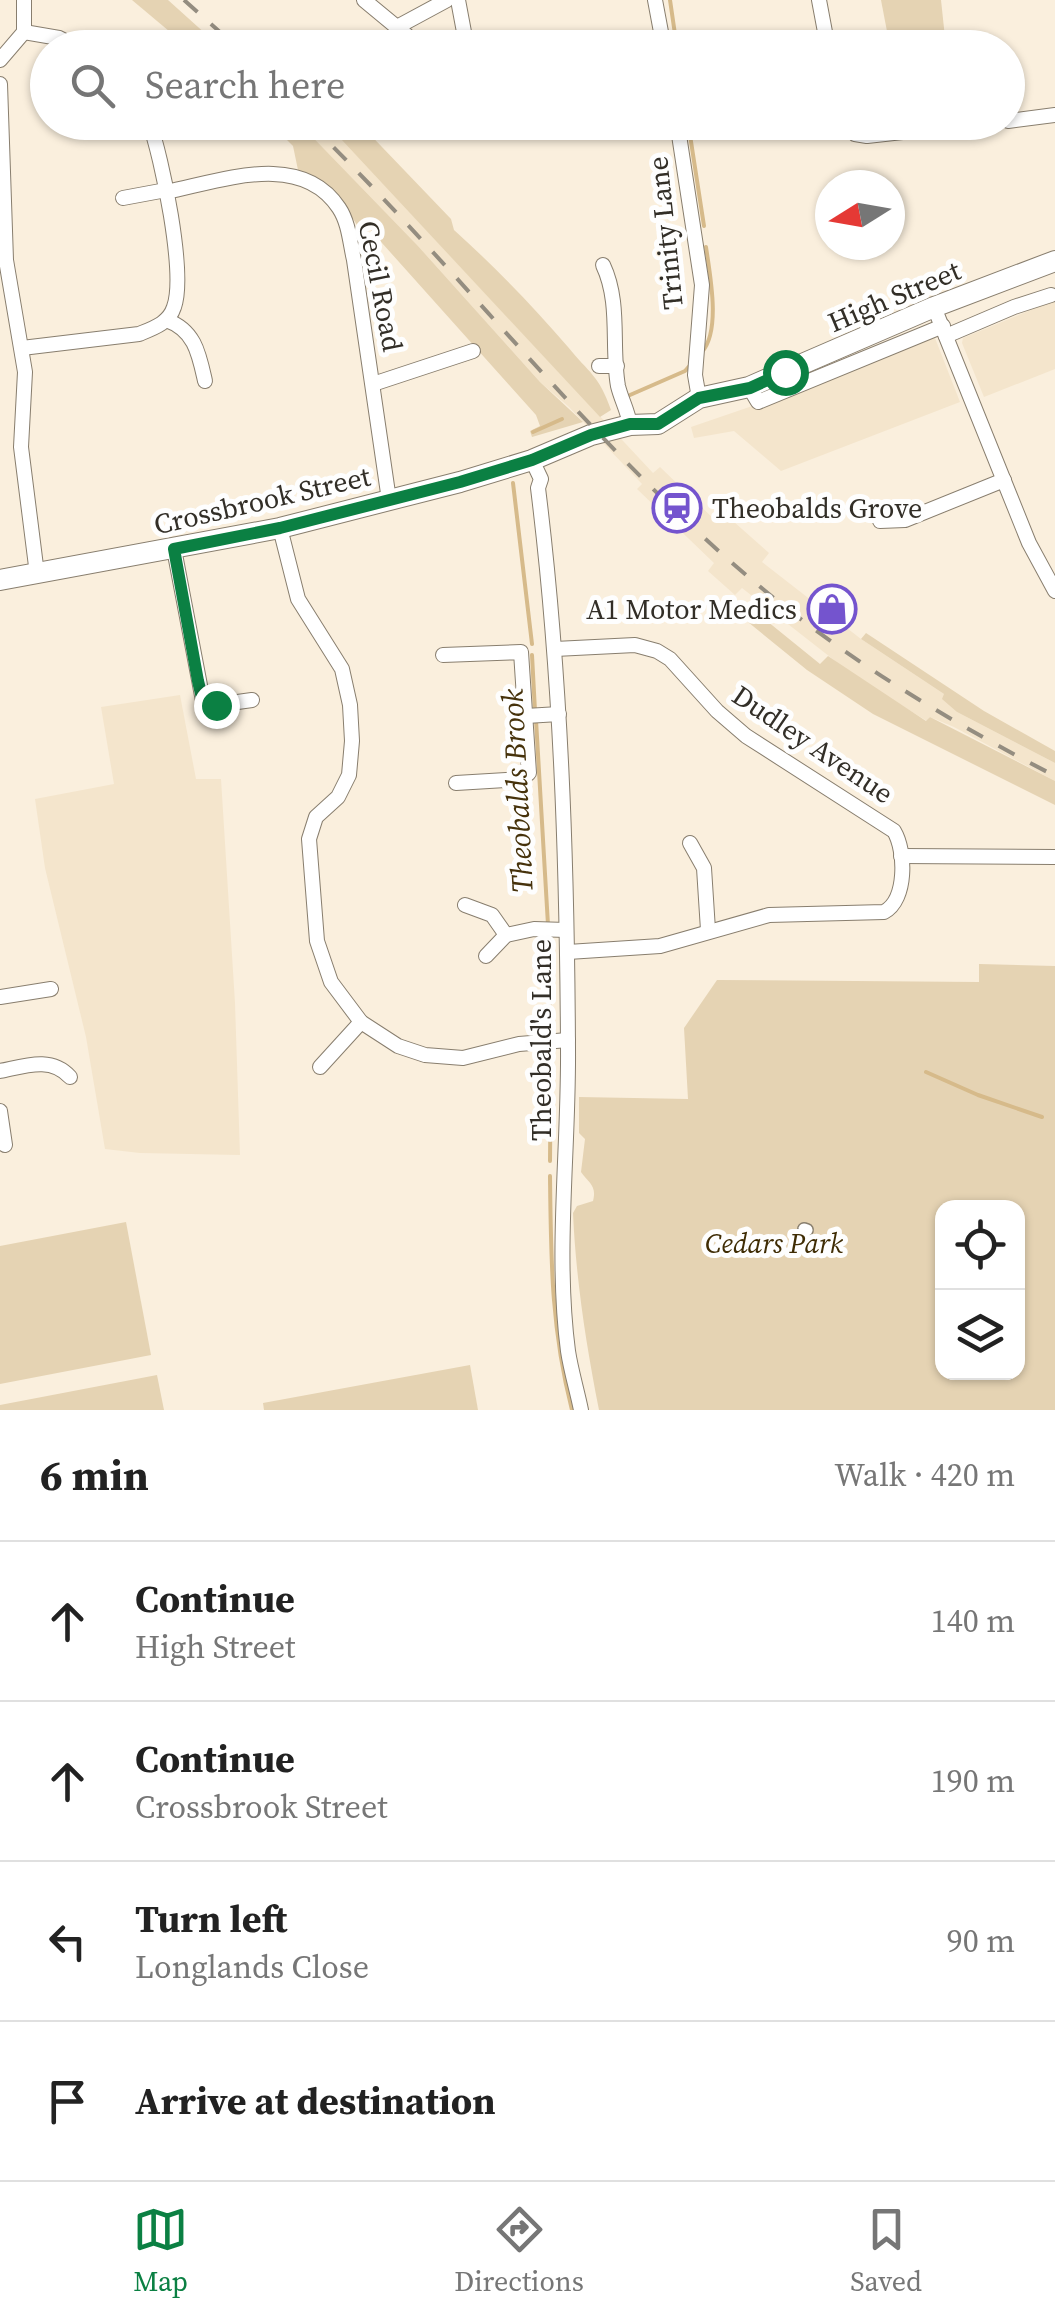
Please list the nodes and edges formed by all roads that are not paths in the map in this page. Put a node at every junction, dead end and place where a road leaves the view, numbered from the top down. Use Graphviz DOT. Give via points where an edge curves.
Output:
graph roads {
  1 [pos="24,0"];
  2 [pos="364,0"];
  3 [pos="447,0"];
  4 [pos="458,0"];
  5 [pos="655,0"];
  6 [pos="819,0"];
  7 [pos="397,27"];
  8 [pos="401,30"];
  9 [pos="464,30"];
  10 [pos="661,30"];
  11 [pos="825,30"];
  12 [pos="24,32"];
  13 [pos="30,33"];
  14 [pos="0,60"];
  15 [pos="0,84"];
  16 [pos="1055,115"];
  17 [pos="1025,119"];
  18 [pos="155,140"];
  19 [pos="681,140"];
  20 [pos="166,191"];
  21 [pos="123,198"];
  22 [pos="1055,261"];
  23 [pos="603,265"];
  24 [pos="1004,280"];
  25 [pos="1051,296"];
  26 [pos="1014,306"];
  27 [pos="166,320"];
  28 [pos="941,323"];
  29 [pos="22,348"];
  30 [pos="472,351"];
  31 [pos="599,366"];
  32 [pos="617,366"];
  33 [pos="205,381"];
  34 [pos="374,384"];
  35 [pos="699,398"];
  36 [pos="630,424"];
  37 [pos="532,460"];
  38 [pos="1004,480"];
  39 [pos="389,500"];
  40 [pos="880,521"];
  41 [pos="280,528"];
  42 [pos="174,549"];
  43 [pos="37,574"];
  44 [pos="0,580"];
  45 [pos="1055,592"];
  46 [pos="555,649"];
  47 [pos="443,656"];
  48 [pos="252,700"];
  49 [pos="540,715"];
  50 [pos="456,783"];
  51 [pos="690,844"];
  52 [pos="901,856"];
  53 [pos="1055,856"];
  54 [pos="464,905"];
  55 [pos="554,930"];
  56 [pos="708,930"];
  57 [pos="506,935"];
  58 [pos="568,952"];
  59 [pos="486,956"];
  60 [pos="51,989"];
  61 [pos="0,997"];
  62 [pos="361,1022"];
  63 [pos="556,1041"];
  64 [pos="320,1067"];
  65 [pos="0,1071"];
  66 [pos="70,1077"];
  67 [pos="0,1111"];
  68 [pos="6,1145"];
  69 [pos="582,1410"];
  1 -- 12 [label="street"];
  2 -- 7 [label="street"];
  3 -- 7 [label="street"];
  4 -- 9 [label="street"];
  5 -- 10 [label="street"];
  6 -- 11 [label="street"];
  7 -- 8 [label="street"];
  12 -- 13 [label="street"];
  12 -- 14 [label="street"];
  15 -- 29 [label="street" via="6,260"];
  16 -- 17 [label="street"];
  18 -- 20 [label="street"];
  19 -- 35 [label="street, Trinity Lane" via="702,285"];
  20 -- 21 [label="street, Cecil Road"];
  20 -- 27 [label="street" via="177,296"];
  20 -- 34 [label="street, Cecil Road" via="283,172 330,197 347,224"];
  22 -- 24 [label="main road, High Street"];
  23 -- 32 [label="street"];
  24 -- 26 [label="street"];
  24 -- 28 [label="main road, High Street"];
  25 -- 26 [label="street"];
  26 -- 28 [label="street"];
  27 -- 29 [label="street" via="139,334"];
  27 -- 33 [label="street" via="194,340"];
  28 -- 35 [label="main road, High Street" via="750,388"];
  28 -- 38 [label="street"];
  29 -- 43 [label="street" via="21,448"];
  30 -- 34 [label="street"];
  31 -- 32 [label="street"];
  32 -- 36 [label="street"];
  34 -- 39 [label="street, Cecil Road"];
  35 -- 36 [label="main road, High Street" via="658,424"];
  36 -- 37 [label="main road, High Street"];
  37 -- 39 [label="main road, Crossbrook Street"];
  37 -- 46 [label="street, Theobald's Lane" via="540,472"];
  38 -- 40 [label="street" via="905,520"];
  38 -- 45 [label="street"];
  39 -- 41 [label="main road, Crossbrook Street"];
  41 -- 42 [label="main road, Crossbrook Street"];
  41 -- 62 [label="street" via="303,611 336,658 348,690 348,775 312,825 310,853 324,968"];
  42 -- 43 [label="main road, Crossbrook Street"];
  42 -- 48 [label="street" via="203,702"];
  43 -- 44 [label="main road, Crossbrook Street"];
  46 -- 49 [label="street, Theobald's Lane"];
  46 -- 52 [label="street, Dudley Avenue" via="636,646 664,655 746,736 894,830"];
  47 -- 49 [label="street" via="521,652"];
  49 -- 50 [label="street" via="522,778"];
  49 -- 55 [label="street, Theobald's Lane"];
  51 -- 56 [label="street" via="704,868"];
  52 -- 53 [label="street"];
  52 -- 56 [label="street" via="899,896 884,912 769,915"];
  54 -- 57 [label="street" via="492,915"];
  55 -- 57 [label="street"];
  55 -- 58 [label="street, Theobald's Lane"];
  56 -- 58 [label="street" via="660,946"];
  57 -- 59 [label="street"];
  58 -- 63 [label="street, Theobald's Lane"];
  60 -- 61 [label="street"];
  62 -- 63 [label="street" via="398,1046 439,1058"];
  62 -- 64 [label="street"];
  63 -- 69 [label="street, Theobald's Lane" via="568,1147 568,1351"];
  65 -- 66 [label="street" via="55,1065"];
  67 -- 68 [label="street"];
}
